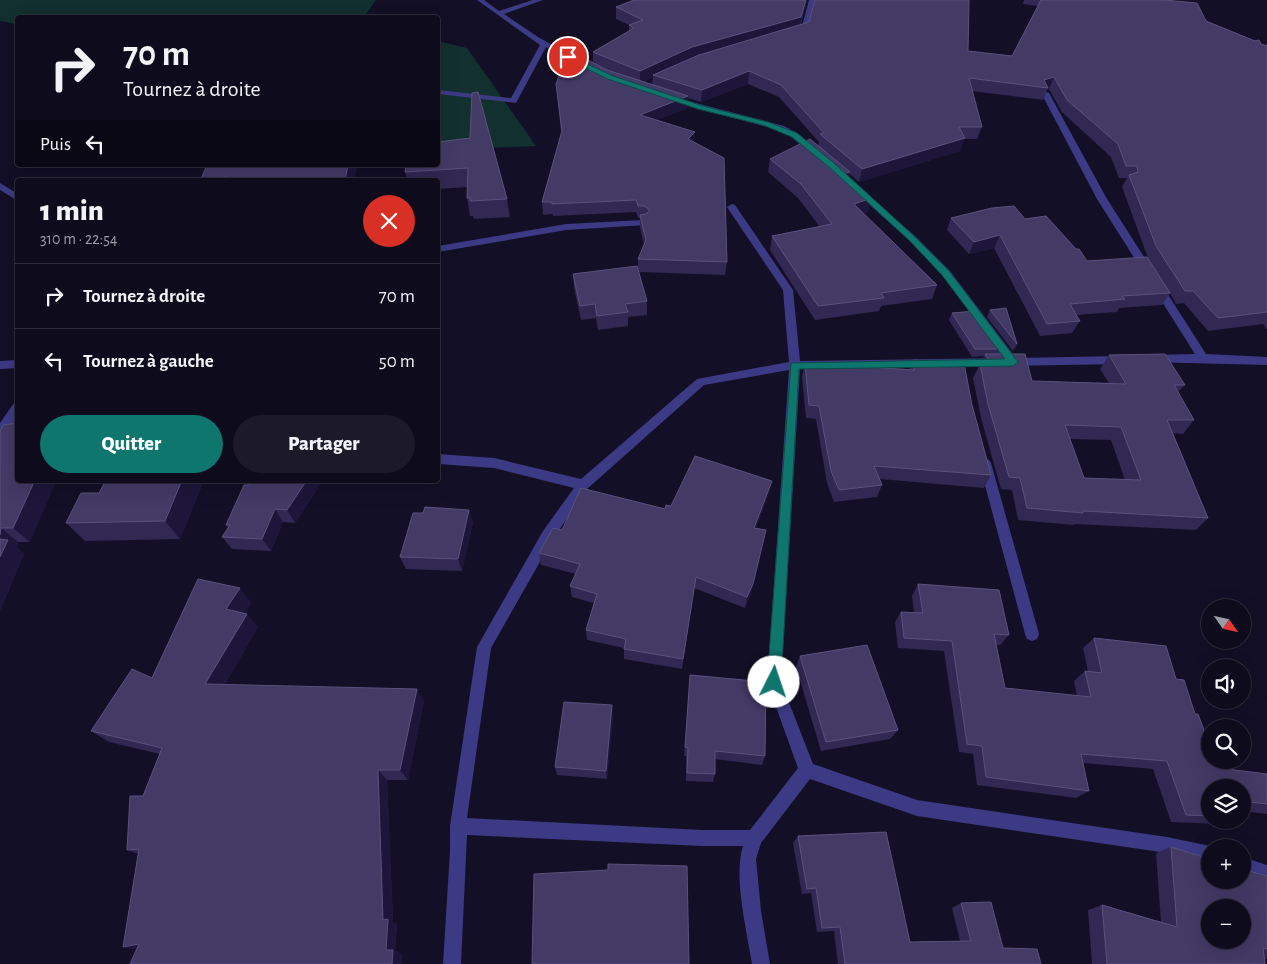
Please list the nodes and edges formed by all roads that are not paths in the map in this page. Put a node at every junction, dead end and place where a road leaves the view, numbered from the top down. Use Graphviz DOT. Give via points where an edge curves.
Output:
graph roads {
  1 [pos="480,0"];
  2 [pos="540,0"];
  3 [pos="812,0"];
  4 [pos="499,13"];
  5 [pos="786,36"];
  6 [pos="544,44"];
  7 [pos="602,74"];
  8 [pos="440,92"];
  9 [pos="1044,93"];
  10 [pos="666,96"];
  11 [pos="824,159"];
  12 [pos="851,183"];
  13 [pos="0,186"];
  14 [pos="15,196"];
  15 [pos="732,208"];
  16 [pos="643,223"];
  17 [pos="440,249"];
  18 [pos="1203,358"];
  19 [pos="1267,361"];
  20 [pos="1013,362"];
  21 [pos="15,364"];
  22 [pos="0,365"];
  23 [pos="794,365"];
  24 [pos="15,410"];
  25 [pos="0,432"];
  26 [pos="980,446"];
  27 [pos="440,459"];
  28 [pos="583,484"];
  29 [pos="1032,634"];
  30 [pos="807,770"];
  31 [pos="458,826"];
  32 [pos="754,838"];
  33 [pos="1201,853"];
  34 [pos="1251,868"];
  35 [pos="1267,874"];
  36 [pos="452,964"];
  37 [pos="761,964"];
  1 -- 4 [label="street"];
  2 -- 4 [label="street"];
  3 -- 5 [label="street" via="804,31"];
  4 -- 6 [label="street"];
  6 -- 7 [label="street"];
  6 -- 8 [label="street" via="514,101"];
  9 -- 18 [label="street" via="1102,199"];
  10 -- 11 [label="street" via="780,128"];
  12 -- 20 [label="street" via="946,273"];
  13 -- 14 [label="street"];
  15 -- 23 [label="street" via="788,290"];
  16 -- 17 [label="street" via="566,227"];
  18 -- 19 [label="street"];
  18 -- 20 [label="street"];
  20 -- 23 [label="street" via="964,367"];
  21 -- 22 [label="street"];
  23 -- 28 [label="street" via="701,382"];
  23 -- 30 [label="street" via="774,682"];
  24 -- 25 [label="street"];
  26 -- 29 [label="street"];
  27 -- 28 [label="street" via="494,463"];
  28 -- 31 [label="street" via="548,535 484,647"];
  30 -- 32 [label="street"];
  30 -- 33 [label="street" via="917,808"];
  31 -- 32 [label="street"];
  31 -- 36 [label="street"];
  32 -- 37 [label="street" via="747,859"];
  34 -- 35 [label="street"];
}
